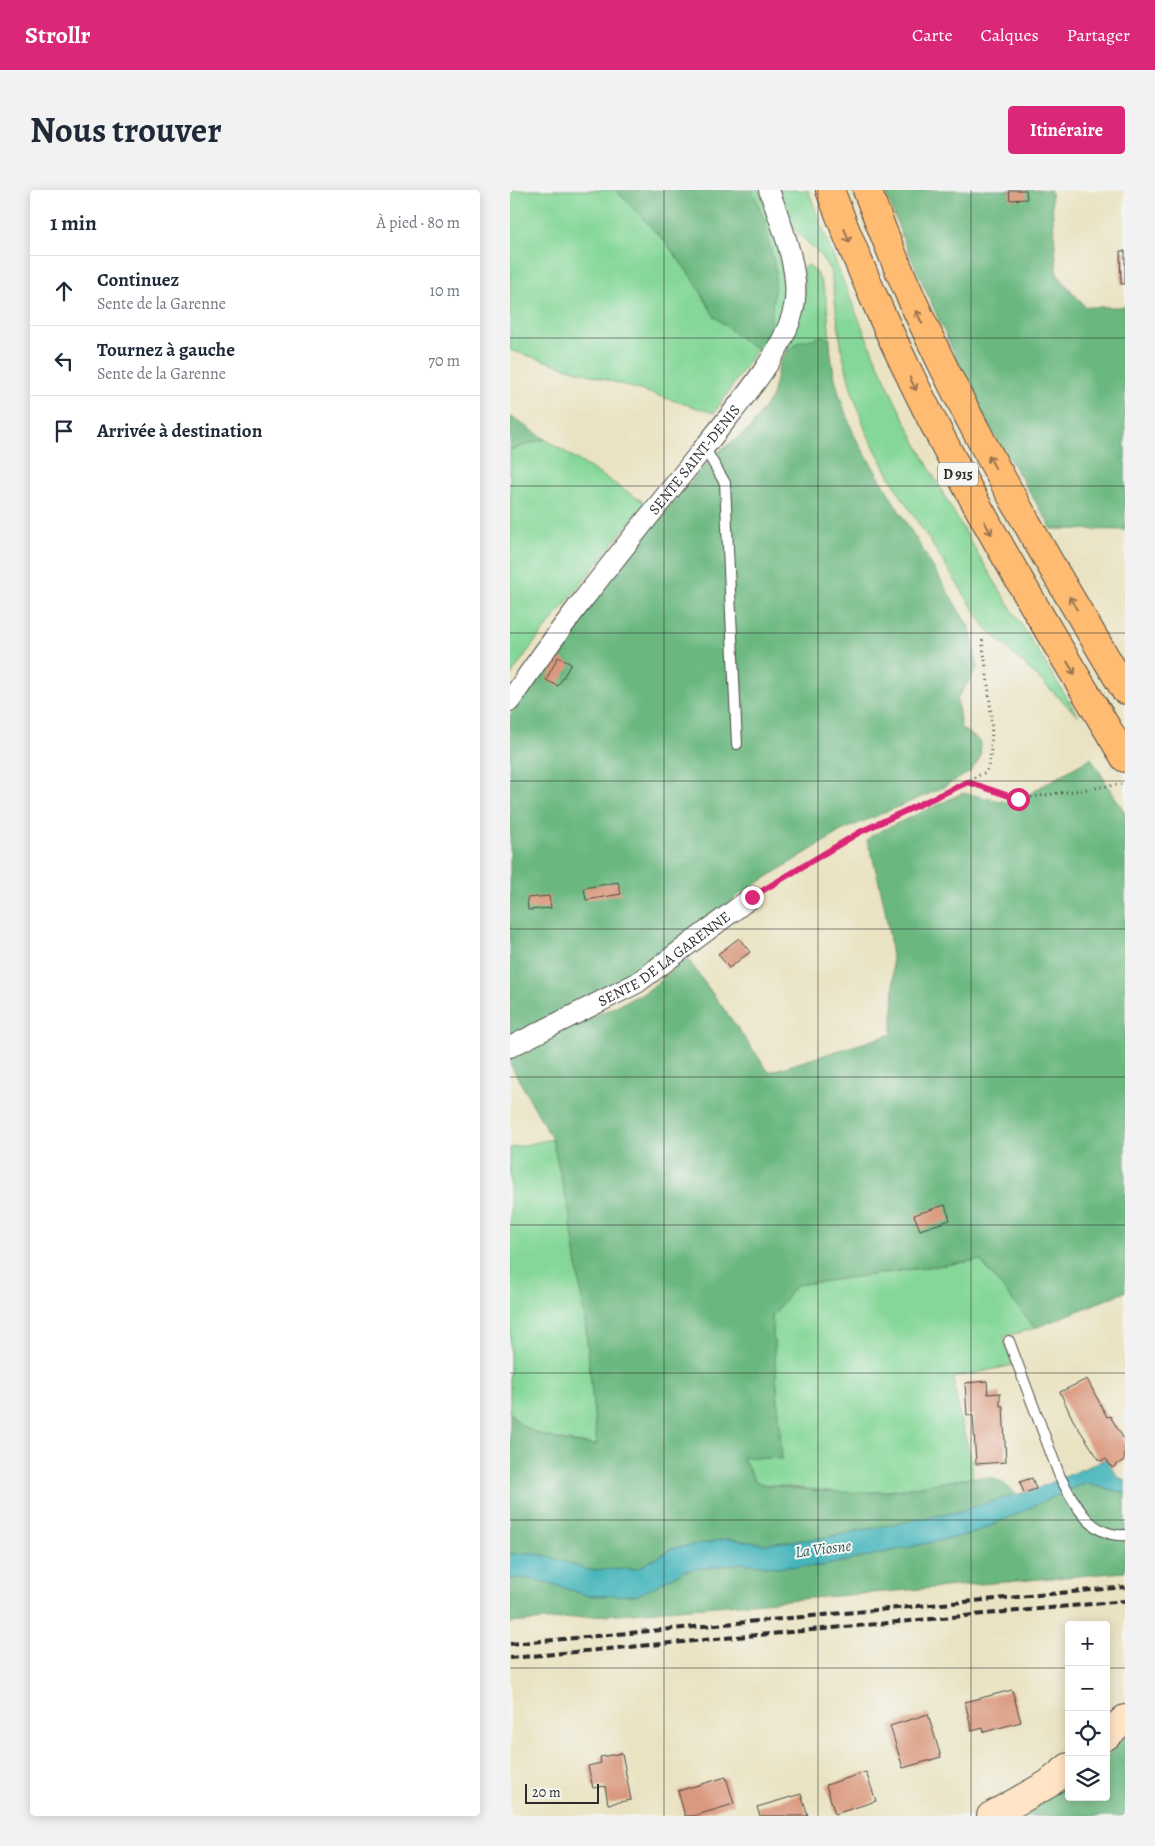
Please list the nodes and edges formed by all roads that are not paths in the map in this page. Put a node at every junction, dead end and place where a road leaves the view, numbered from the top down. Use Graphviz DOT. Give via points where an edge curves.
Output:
graph roads {
  1 [pos="769,190"];
  2 [pos="830,190"];
  3 [pos="867,190"];
  4 [pos="704,447"];
  5 [pos="1125,690"];
  6 [pos="510,701"];
  7 [pos="737,744"];
  8 [pos="1121,750"];
  9 [pos="752,897"];
  10 [pos="510,1047"];
  11 [pos="1009,1341"];
  12 [pos="1125,1535"];
  13 [pos="1125,1719"];
  14 [pos="1110,1732"];
  15 [pos="1065,1771"];
  16 [pos="991,1816"];
  1 -- 4 [label="street, SENTE SAINT-DENIS" via="786,238 796,287 794,308 779,346"];
  2 -- 8 [label="main road, D 915, one-way" via="868,286 931,422 1000,549"];
  5 -- 3 [label="main road, D 915, one-way" via="1027,527 957,397 904,283"];
  4 -- 6 [label="street, SENTE SAINT-DENIS" via="542,653"];
  4 -- 7 [label="lane" via="725,483"];
  9 -- 10 [label="street, SENTE DE LA GARENNE" via="637,983"];
  11 -- 12 [label="lane" via="1070,1496 1092,1524 1105,1534"];
  13 -- 14 [label="main road"];
  15 -- 16 [label="main road"];
}
